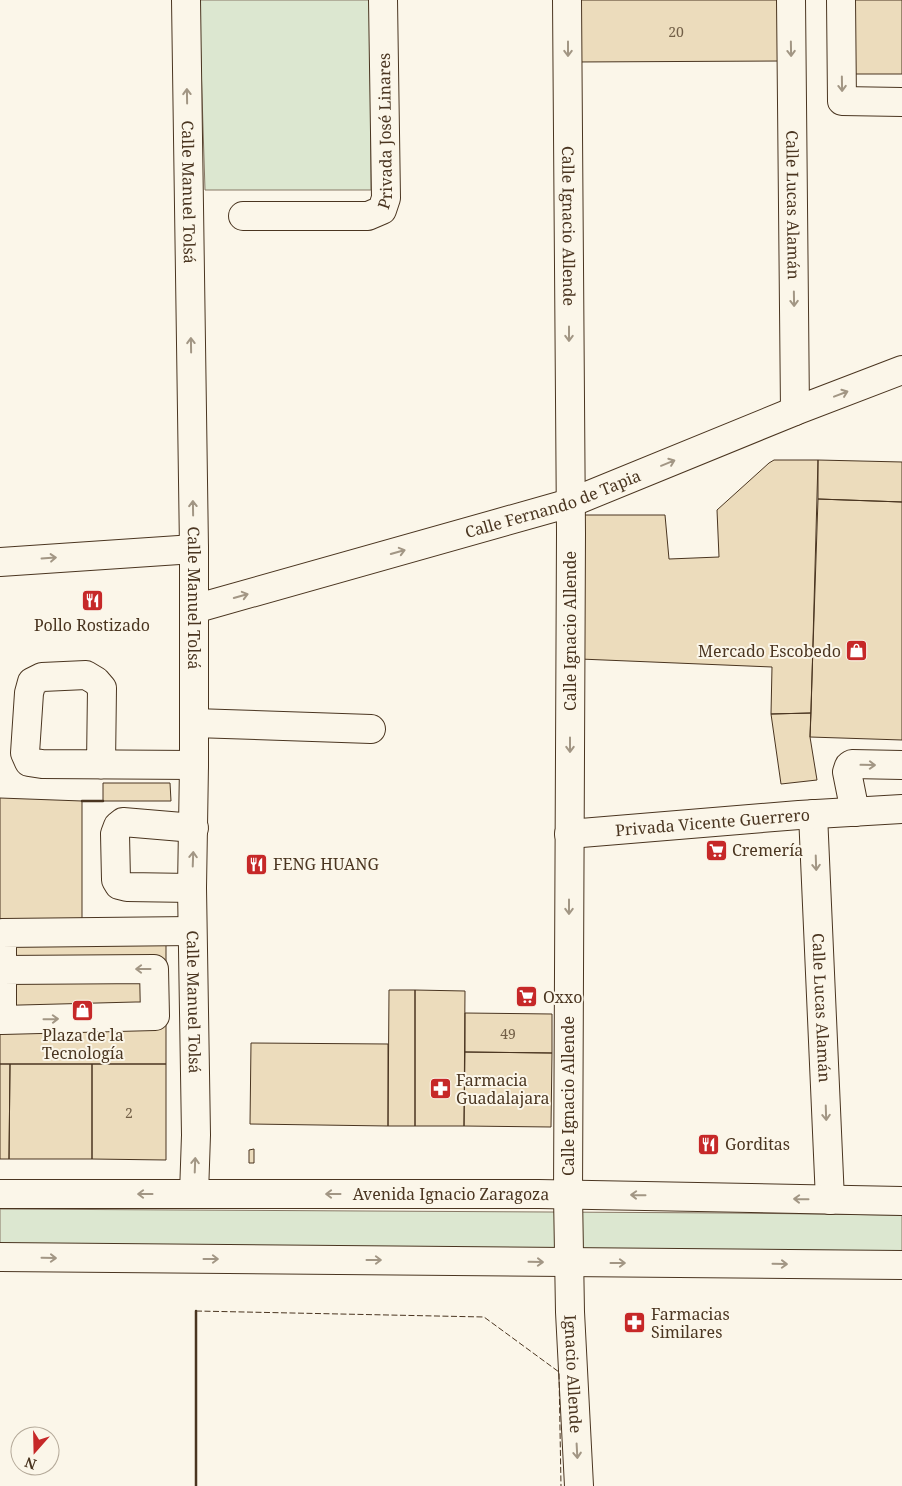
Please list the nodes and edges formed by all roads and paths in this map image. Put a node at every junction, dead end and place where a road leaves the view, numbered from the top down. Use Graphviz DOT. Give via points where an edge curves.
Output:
graph roads {
  1 [pos="186,0"];
  2 [pos="383,0"];
  3 [pos="567,0"];
  4 [pos="791,0"];
  5 [pos="841,0"];
  6 [pos="902,102"];
  7 [pos="244,216"];
  8 [pos="902,370"];
  9 [pos="795,411"];
  10 [pos="570,503"];
  11 [pos="194,549"];
  12 [pos="0,562"];
  13 [pos="194,609"];
  14 [pos="194,723"];
  15 [pos="371,729"];
  16 [pos="101,765"];
  17 [pos="194,765"];
  18 [pos="902,765"];
  19 [pos="902,809"];
  20 [pos="855,812"];
  21 [pos="813,814"];
  22 [pos="194,828"];
  23 [pos="569,834"];
  24 [pos="192,888"];
  25 [pos="192,931"];
  26 [pos="2,970"];
  27 [pos="0,1194"];
  28 [pos="194,1194"];
  29 [pos="568,1195"];
  30 [pos="830,1200"];
  31 [pos="902,1201"];
  32 [pos="0,1257"];
  33 [pos="569,1262"];
  34 [pos="902,1265"];
  35 [pos="579,1486"];
  11 -- 1 [label="street, Calle Manuel Tolsá, one-way"];
  2 -- 7 [label="street, Privada José Linares" via="386,198 382,210 368,216"];
  3 -- 10 [label="street, Calle Ignacio Allende, one-way"];
  4 -- 9 [label="street, Calle Lucas Alamán, one-way"];
  5 -- 6 [label="street, one-way" via="842,101"];
  9 -- 8 [label="street, Calle Fernando de Tapia, one-way"];
  10 -- 9 [label="street, Calle Fernando de Tapia, one-way"];
  13 -- 10 [label="street, Calle Fernando de Tapia, one-way"];
  10 -- 23 [label="street, Calle Ignacio Allende, one-way"];
  12 -- 11 [label="street, one-way"];
  11 -- 13 [label="street, Calle Manuel Tolsá"];
  13 -- 14 [label="street, Calle Manuel Tolsá"];
  14 -- 15 [label="street"];
  14 -- 17 [label="street, Calle Manuel Tolsá"];
  16 -- 17 [label="street"];
  17 -- 22 [label="street, Calle Manuel Tolsá"];
  20 -- 18 [label="street, one-way" via="849,766"];
  19 -- 20 [label="street, Privada Vicente Guerrero"];
  20 -- 21 [label="street, Privada Vicente Guerrero"];
  21 -- 23 [label="street, Privada Vicente Guerrero"];
  21 -- 30 [label="street, Calle Lucas Alamán, one-way"];
  24 -- 22 [label="street, Calle Manuel Tolsá, one-way"];
  22 -- 24 [label="street" via="123,822 115,834 116,880 119,885"];
  23 -- 29 [label="street, Calle Ignacio Allende, one-way"];
  24 -- 25 [label="street, Calle Manuel Tolsá"];
  25 -- 26 [label="street" via="2,933"];
  28 -- 25 [label="street, Calle Manuel Tolsá, one-way"];
  26 -- 26 [label="street, one-way" via="2,1020 155,1016 154,969"];
  28 -- 27 [label="street, Avenida Ignacio Zaragoza, one-way"];
  29 -- 28 [label="street, Avenida Ignacio Zaragoza, one-way"];
  30 -- 29 [label="street, Avenida Ignacio Zaragoza, one-way"];
  29 -- 33 [label="street, Calle Ignacio Allende"];
  30 -- 31 [label="street, Avenida Ignacio Zaragoza"];
  32 -- 33 [label="street, one-way"];
  33 -- 34 [label="street, one-way"];
  33 -- 35 [label="street, Ignacio Allende, one-way"];
}
